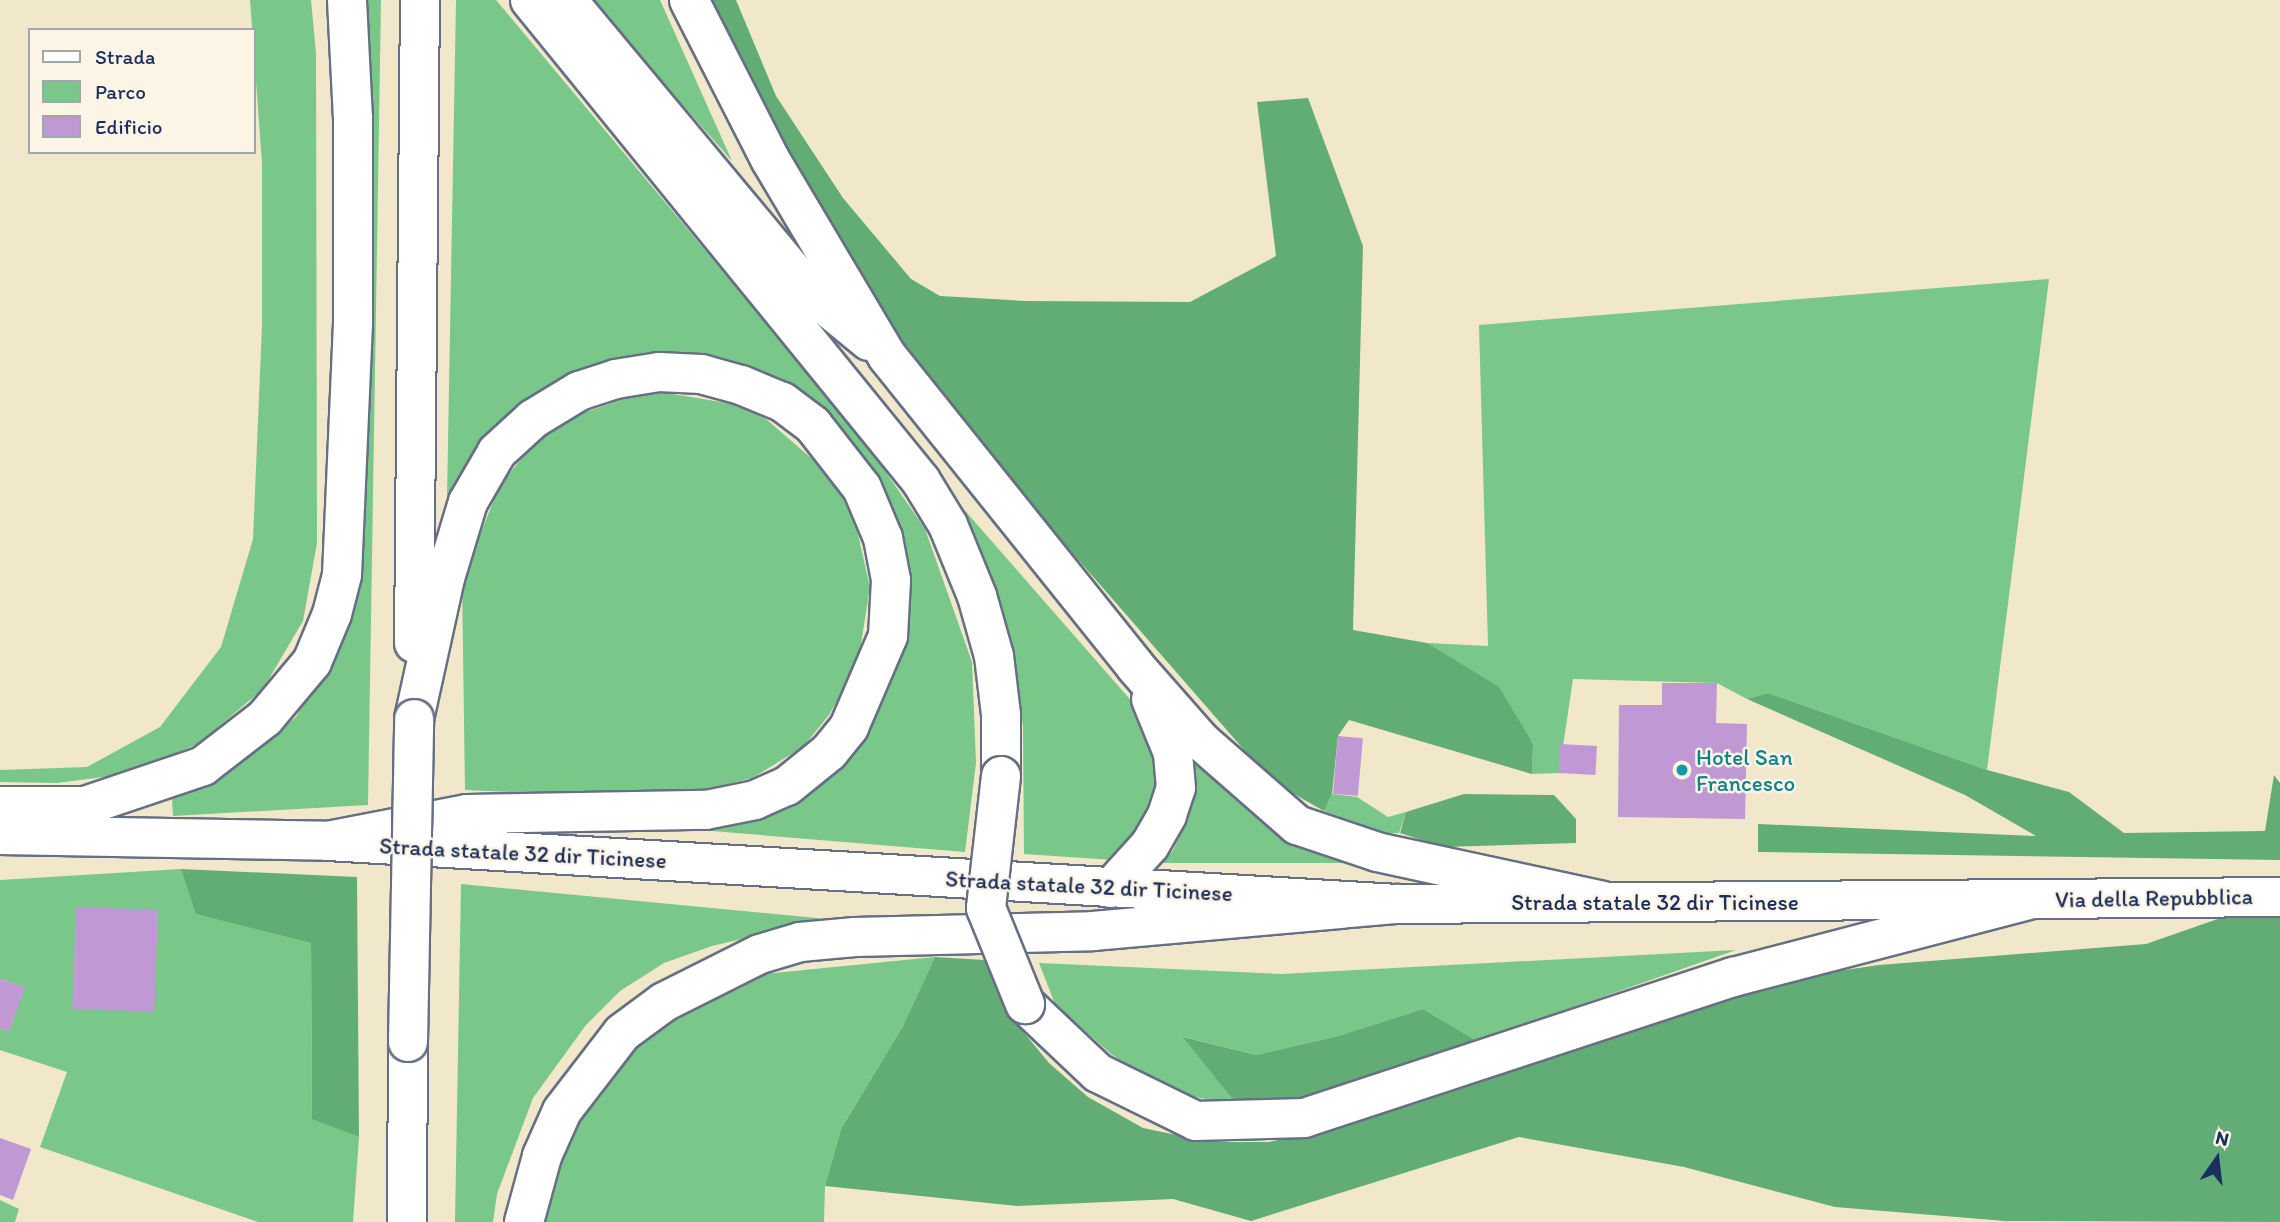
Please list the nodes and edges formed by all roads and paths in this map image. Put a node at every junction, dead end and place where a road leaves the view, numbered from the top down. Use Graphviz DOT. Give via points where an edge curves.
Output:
graph roads {
  1 [pos="346,0"];
  2 [pos="530,0"];
  3 [pos="567,0"];
  4 [pos="689,0"];
  5 [pos="419,6"];
  6 [pos="887,356"];
  7 [pos="1135,666"];
  8 [pos="414,719"];
  9 [pos="0,806"];
  10 [pos="0,835"];
  11 [pos="328,841"];
  12 [pos="1111,888"];
  13 [pos="2280,897"];
  14 [pos="2028,900"];
  15 [pos="1603,901"];
  16 [pos="1398,904"];
  17 [pos="407,1222"];
  18 [pos="524,1222"];
  1 -- 9 [label="main road" via="353,119 353,324 342,561 332,614 317,650 291,691 265,718 203,766 85,806"];
  2 -- 14 [label="main road, bridge" via="921,481 953,537 994,656 1002,715 1001,776 986,908 1025,1004 1098,1073 1196,1121 1304,1118 1733,977"];
  3 -- 6 [label="main road" via="814,296"];
  4 -- 6 [label="main road" via="770,159"];
  5 -- 8 [label="main road"];
  6 -- 7 [label="main road"];
  7 -- 12 [label="main road" via="1173,753 1175,788 1167,815 1150,845"];
  7 -- 15 [label="main road" via="1201,741 1297,825 1377,852"];
  8 -- 11 [label="main road" via="468,502 497,452 533,418 579,391 659,372 701,374 741,384 782,402 813,425 862,488 884,538 891,580 888,636 849,727 829,752 787,786 755,800 706,810 467,814"];
  8 -- 17 [label="main road, bridge"];
  10 -- 11 [label="main road, Strada statale 32 dir Ticinese"];
  11 -- 12 [label="main road, Strada statale 32 dir Ticinese"];
  12 -- 16 [label="main road, Strada statale 32 dir Ticinese"];
  13 -- 14 [label="main road, Via della Repubblica"];
  14 -- 15 [label="main road, Strada statale 32 dir Ticinese"];
  15 -- 16 [label="main road, Strada statale 32 dir Ticinese"];
  16 -- 18 [label="main road" via="1093,932 855,937 800,942 760,954 664,1002 622,1033 562,1111 542,1156"];
}
